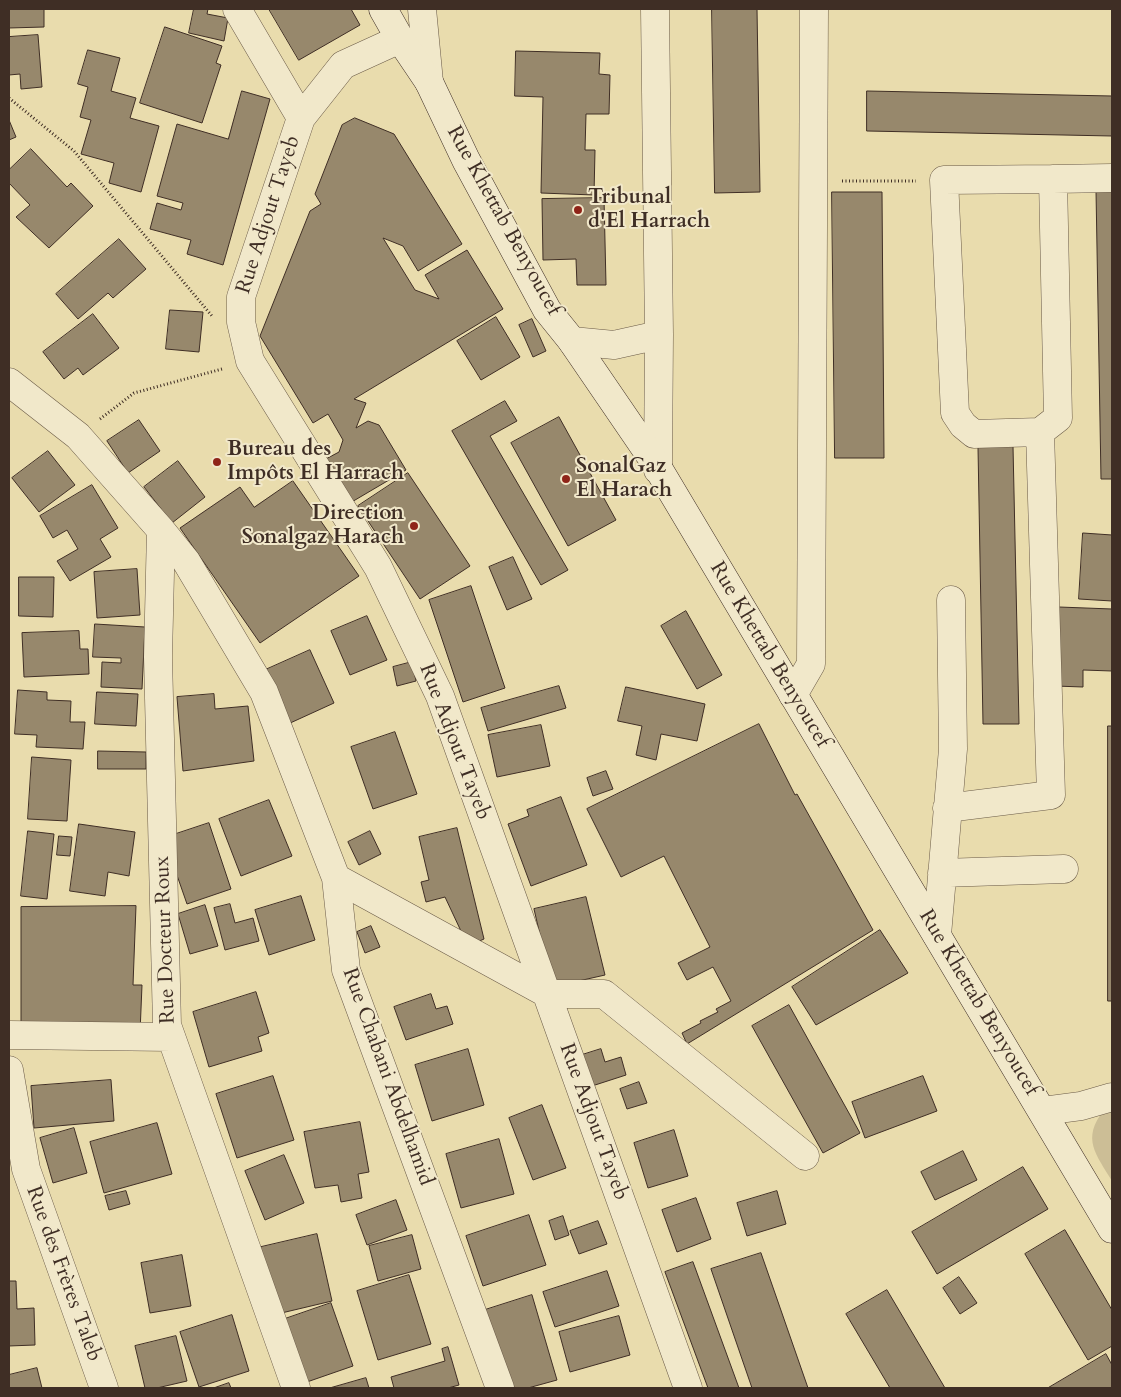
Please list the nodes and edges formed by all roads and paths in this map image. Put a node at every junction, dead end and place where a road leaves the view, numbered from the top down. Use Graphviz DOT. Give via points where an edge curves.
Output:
graph roads {
  1 [pos="237,9"];
  2 [pos="383,9"];
  3 [pos="422,9"];
  4 [pos="655,9"];
  5 [pos="814,9"];
  6 [pos="400,39"];
  7 [pos="429,82"];
  8 [pos="9,98"];
  9 [pos="301,118"];
  10 [pos="1112,178"];
  11 [pos="1053,179"];
  12 [pos="944,180"];
  13 [pos="814,182"];
  14 [pos="213,316"];
  15 [pos="659,335"];
  16 [pos="572,341"];
  17 [pos="250,361"];
  18 [pos="9,382"];
  19 [pos="1040,432"];
  20 [pos="78,436"];
  21 [pos="658,470"];
  22 [pos="161,530"];
  23 [pos="950,600"];
  24 [pos="793,695"];
  25 [pos="948,808"];
  26 [pos="1064,869"];
  27 [pos="942,873"];
  28 [pos="336,878"];
  29 [pos="937,935"];
  30 [pos="548,994"];
  31 [pos="9,1035"];
  32 [pos="171,1037"];
  33 [pos="9,1070"];
  34 [pos="1112,1097"];
  35 [pos="1043,1111"];
  36 [pos="804,1156"];
  37 [pos="1112,1229"];
  38 [pos="104,1388"];
  39 [pos="296,1388"];
  40 [pos="500,1388"];
  41 [pos="688,1388"];
  1 -- 9 [label="street"];
  2 -- 6 [label="street"];
  3 -- 7 [label="street"];
  4 -- 15 [label="street"];
  5 -- 13 [label="street"];
  6 -- 7 [label="street"];
  6 -- 9 [label="street, Rue Adjout Tayeb" via="343,64"];
  7 -- 16 [label="street, Rue Khettab Benyoucef" via="466,160 547,310"];
  8 -- 14 [label="path" via="74,151"];
  9 -- 17 [label="street, Rue Adjout Tayeb" via="240,297 241,322"];
  10 -- 11 [label="street"];
  11 -- 12 [label="street"];
  11 -- 19 [label="street" via="1058,418"];
  12 -- 13 [label="path"];
  12 -- 19 [label="street" via="955,413 974,434"];
  13 -- 24 [label="street" via="811,664"];
  15 -- 16 [label="street" via="614,345"];
  15 -- 21 [label="street"];
  16 -- 21 [label="street, Rue Khettab Benyoucef"];
  17 -- 20 [label="path" via="134,393"];
  17 -- 30 [label="street, Rue Adjout Tayeb" via="378,567 440,696"];
  18 -- 20 [label="street, Rue Chabani Abdelhamid"];
  19 -- 25 [label="street" via="1051,795"];
  20 -- 22 [label="street, Rue Chabani Abdelhamid"];
  21 -- 24 [label="street, Rue Khettab Benyoucef"];
  22 -- 28 [label="street, Rue Chabani Abdelhamid" via="186,561 264,692"];
  22 -- 32 [label="street, Rue Docteur Roux" via="158,657 167,1025"];
  23 -- 25 [label="street" via="953,749"];
  24 -- 29 [label="street, Rue Khettab Benyoucef"];
  25 -- 27 [label="street"];
  26 -- 27 [label="street"];
  27 -- 29 [label="street"];
  28 -- 30 [label="street"];
  28 -- 40 [label="street, Rue Chabani Abdelhamid" via="346,970"];
  29 -- 35 [label="street, Rue Khettab Benyoucef"];
  30 -- 36 [label="street" via="604,994"];
  30 -- 41 [label="street, Rue Adjout Tayeb"];
  31 -- 32 [label="street"];
  32 -- 39 [label="street, Rue Docteur Roux"];
  33 -- 38 [label="street, Rue des Frères Taleb" via="26,1168"];
  34 -- 35 [label="street" via="1081,1106"];
  35 -- 37 [label="street, Rue Khettab Benyoucef"];
}
